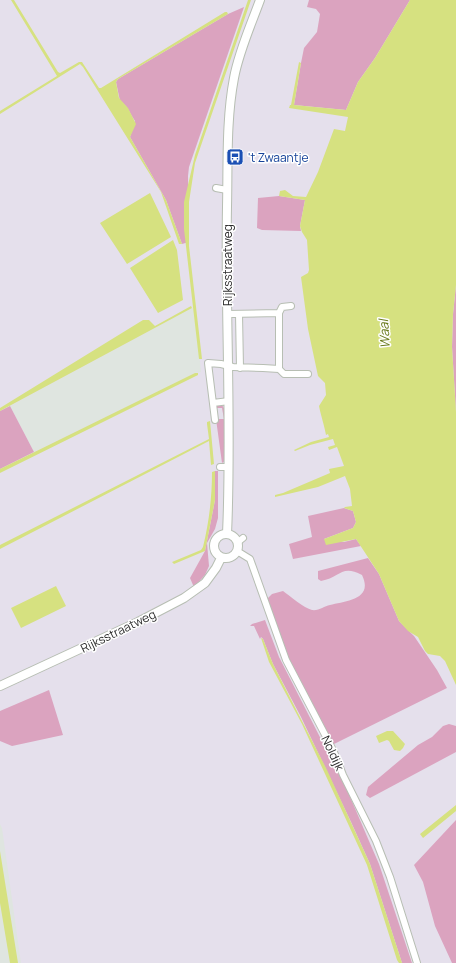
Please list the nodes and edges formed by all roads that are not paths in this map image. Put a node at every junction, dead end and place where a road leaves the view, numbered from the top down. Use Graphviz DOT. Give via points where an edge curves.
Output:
graph roads {
  1 [pos="260,0"];
  2 [pos="216,188"];
  3 [pos="227,190"];
  4 [pos="291,306"];
  5 [pos="279,313"];
  6 [pos="227,314"];
  7 [pos="239,314"];
  8 [pos="228,366"];
  9 [pos="240,368"];
  10 [pos="279,369"];
  11 [pos="308,374"];
  12 [pos="229,401"];
  13 [pos="213,403"];
  14 [pos="215,420"];
  15 [pos="227,534"];
  16 [pos="238,551"];
  17 [pos="221,558"];
  18 [pos="0,686"];
  19 [pos="417,963"];
  1 -- 3 [label="street, Rijksstraatweg" via="238,62 232,93"];
  2 -- 3 [label="street"];
  3 -- 6 [label="street, Rijksstraatweg"];
  4 -- 5 [label="street" via="282,307"];
  5 -- 7 [label="street"];
  5 -- 10 [label="street"];
  6 -- 7 [label="street"];
  6 -- 8 [label="street, Rijksstraatweg"];
  7 -- 9 [label="street"];
  8 -- 9 [label="street"];
  8 -- 12 [label="street, Rijksstraatweg"];
  8 -- 13 [label="street" via="208,363"];
  9 -- 10 [label="street"];
  10 -- 11 [label="street" via="284,374"];
  12 -- 13 [label="street"];
  12 -- 15 [label="street, Rijksstraatweg" via="224,467 230,515"];
  13 -- 14 [label="street"];
  15 -- 16 [label="street" via="240,540"];
  15 -- 17 [label="street" via="218,537 214,543 216,553"];
  16 -- 17 [label="street" via="231,558"];
  16 -- 19 [label="street, Noldijk" via="250,559 286,660 334,752 376,841"];
  17 -- 18 [label="street, Rijksstraatweg" via="205,583 184,598"];
}
